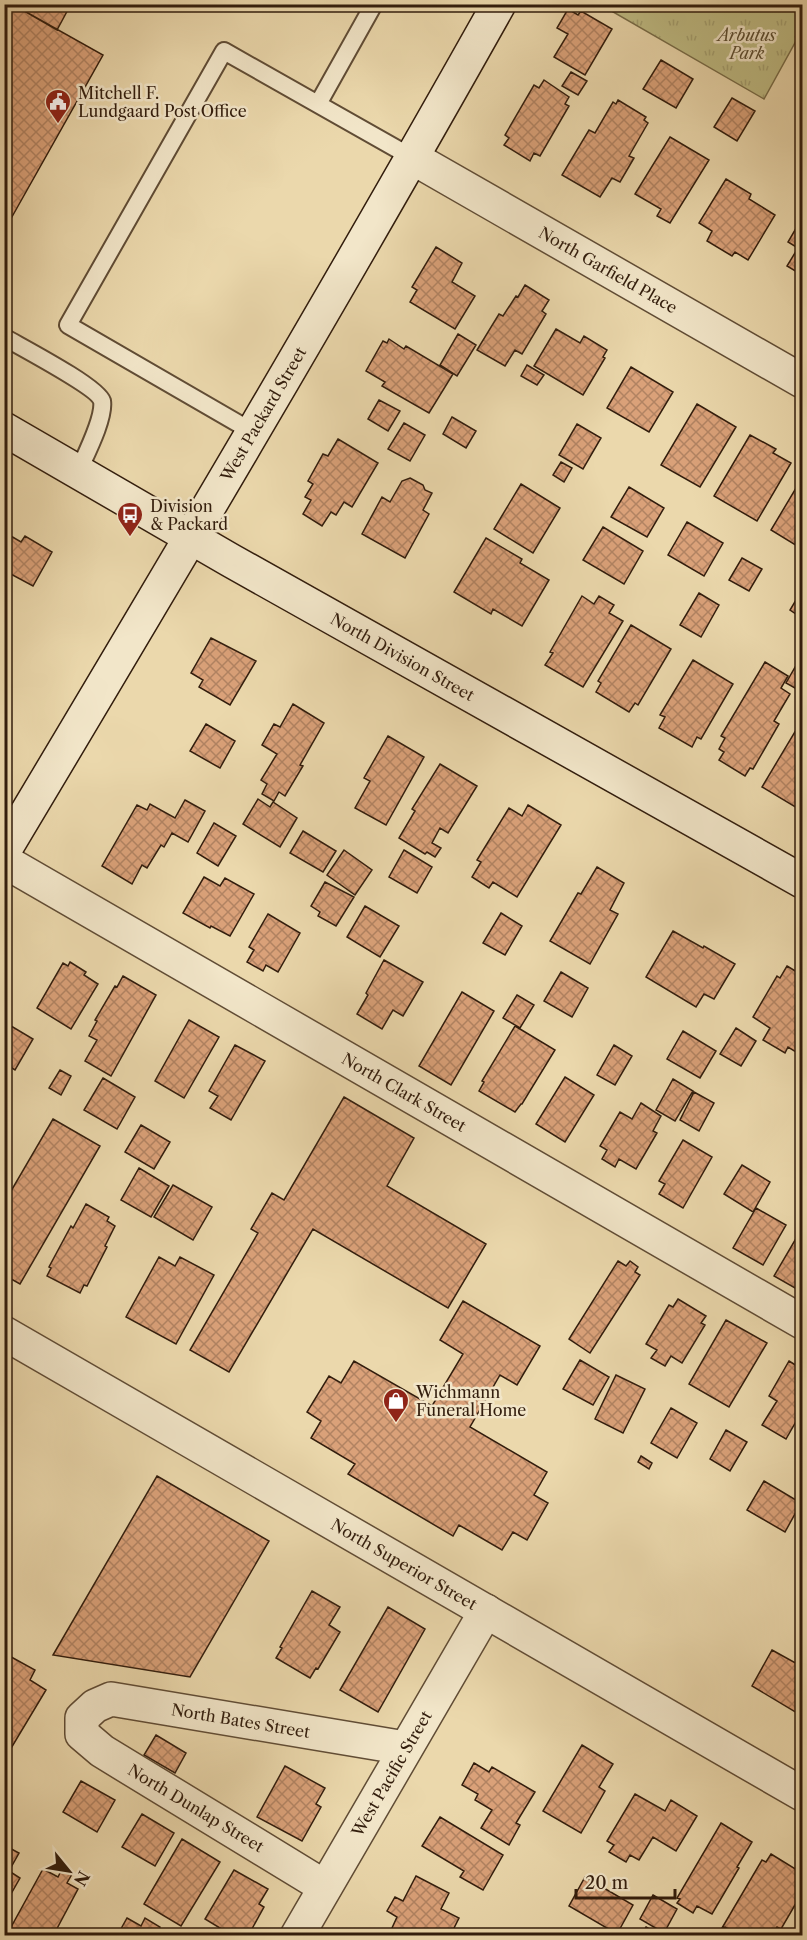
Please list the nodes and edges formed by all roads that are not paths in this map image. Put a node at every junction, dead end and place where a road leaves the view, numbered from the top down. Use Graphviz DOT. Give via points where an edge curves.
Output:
graph roads {
  1 [pos="374,4"];
  2 [pos="499,4"];
  3 [pos="318,104"];
  4 [pos="413,158"];
  5 [pos="4,338"];
  6 [pos="802,381"];
  7 [pos="4,429"];
  8 [pos="253,432"];
  9 [pos="78,472"];
  10 [pos="191,537"];
  11 [pos="4,851"];
  12 [pos="4,861"];
  13 [pos="802,881"];
  14 [pos="802,1322"];
  15 [pos="4,1333"];
  16 [pos="486,1611"];
  17 [pos="82,1718"];
  18 [pos="405,1748"];
  19 [pos="802,1794"];
  20 [pos="325,1887"];
  21 [pos="297,1935"];
  1 -- 3 [label="lane"];
  2 -- 4 [label="street, West Packard Street"];
  3 -- 4 [label="lane"];
  3 -- 8 [label="lane" via="224,51 68,326"];
  4 -- 6 [label="street, North Garfield Place"];
  4 -- 8 [label="street, West Packard Street"];
  5 -- 9 [label="lane" via="99,395 101,414"];
  7 -- 9 [label="street, North Division Street"];
  8 -- 10 [label="street, West Packard Street"];
  9 -- 10 [label="street, North Division Street"];
  10 -- 11 [label="street, West Packard Street"];
  10 -- 13 [label="street, North Division Street"];
  12 -- 14 [label="street, North Clark Street"];
  15 -- 16 [label="street, North Superior Street"];
  16 -- 18 [label="street, West Pacific Street"];
  16 -- 19 [label="street, North Superior Street"];
  17 -- 18 [label="street, North Bates Street" via="111,1699"];
  17 -- 20 [label="street, North Dunlap Street" via="82,1734 102,1751"];
  18 -- 20 [label="street, West Pacific Street"];
  20 -- 21 [label="street, West Pacific Street"];
}
